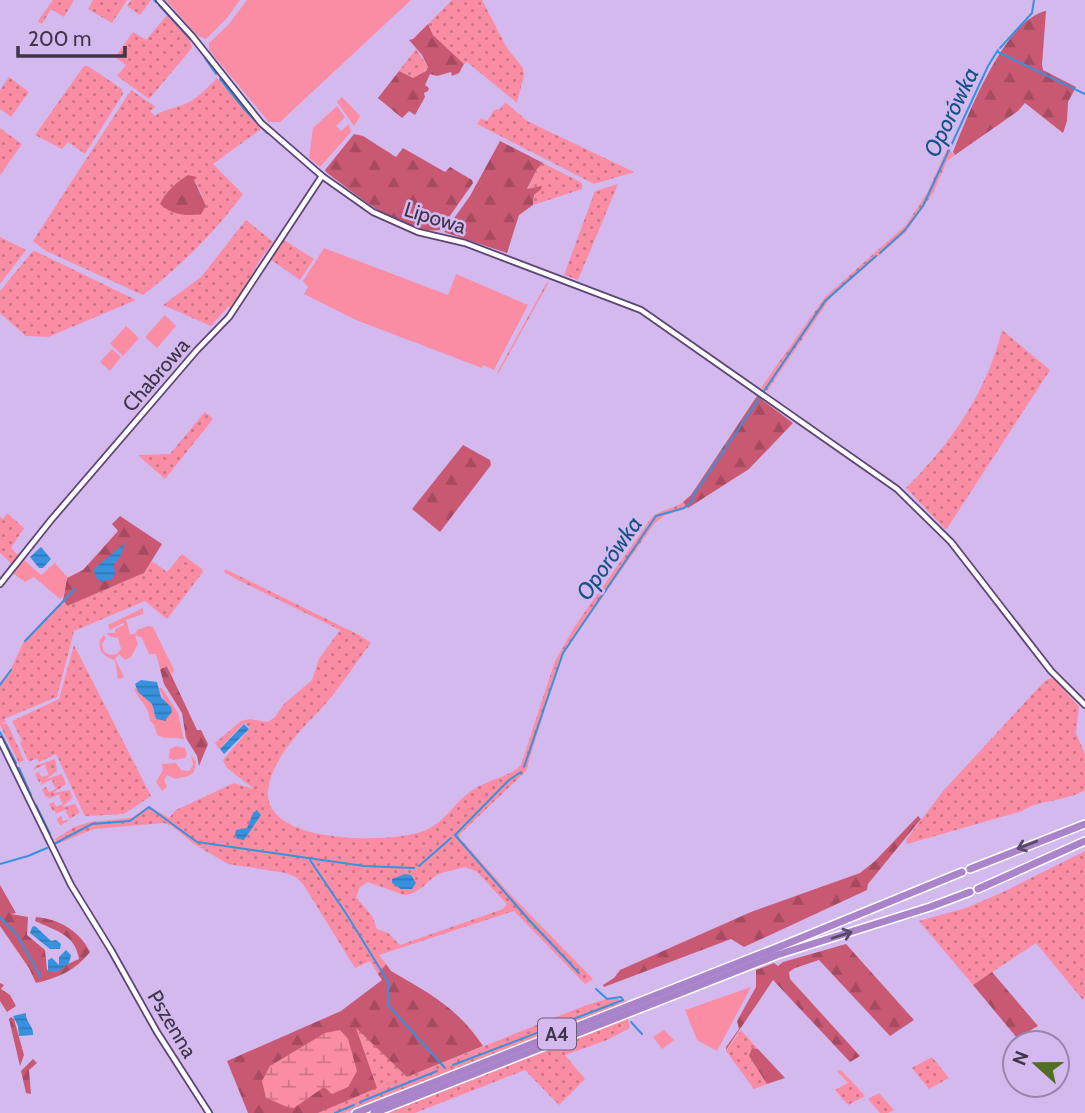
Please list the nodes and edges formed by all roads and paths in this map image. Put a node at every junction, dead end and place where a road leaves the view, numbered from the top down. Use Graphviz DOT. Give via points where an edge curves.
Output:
graph roads {
  1 [pos="159,0"];
  2 [pos="320,174"];
  3 [pos="0,584"];
  4 [pos="1085,705"];
  5 [pos="0,740"];
  6 [pos="1085,824"];
  7 [pos="1085,841"];
  8 [pos="760,958"];
  9 [pos="209,1113"];
  10 [pos="356,1113"];
  11 [pos="374,1113"];
  1 -- 2 [label="street, Lipowa" via="261,123"];
  2 -- 3 [label="street, Chabrowa" via="229,317"];
  2 -- 4 [label="street, Lipowa" via="397,224 465,243 647,313 897,489 951,542 1051,671"];
  5 -- 9 [label="street, Pszenna" via="71,885"];
  6 -- 8 [label="highway, A4, one-way"];
  8 -- 7 [label="highway, A4, one-way" via="974,890"];
  8 -- 10 [label="highway, A4"];
  8 -- 11 [label="highway, A4"];
}
